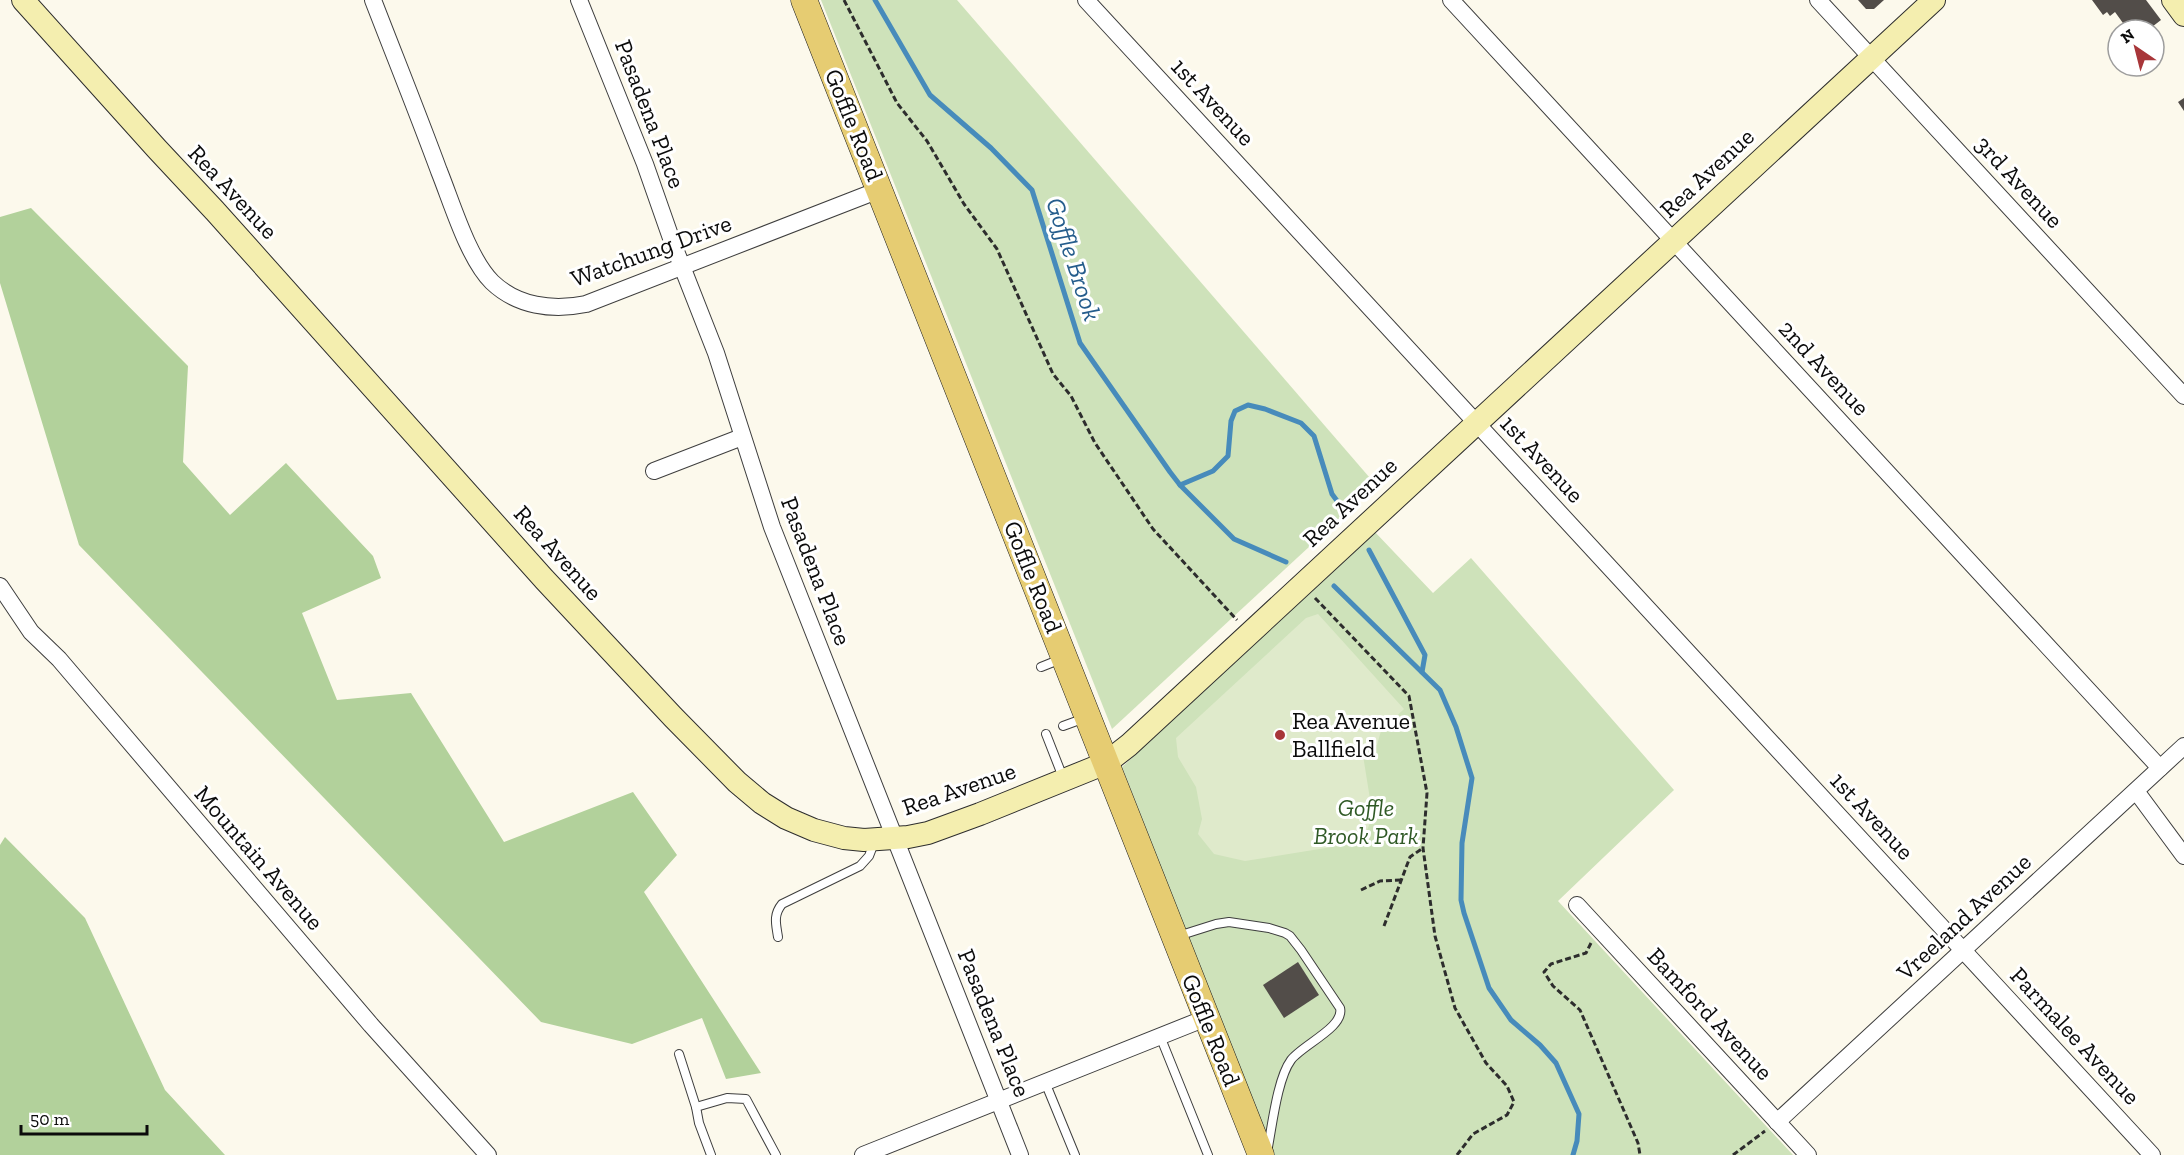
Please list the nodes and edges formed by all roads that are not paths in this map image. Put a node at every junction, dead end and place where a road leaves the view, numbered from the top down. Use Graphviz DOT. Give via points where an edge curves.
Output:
graph roads {
  1 [pos="23,0"];
  2 [pos="373,0"];
  3 [pos="579,0"];
  4 [pos="804,0"];
  5 [pos="1086,0"];
  6 [pos="1451,0"];
  7 [pos="1818,0"];
  8 [pos="1934,0"];
  9 [pos="2173,0"];
  10 [pos="2184,15"];
  11 [pos="1872,58"];
  12 [pos="879,190"];
  13 [pos="1674,241"];
  14 [pos="682,267"];
  15 [pos="2184,396"];
  16 [pos="1476,423"];
  17 [pos="742,437"];
  18 [pos="654,471"];
  19 [pos="0,586"];
  20 [pos="1065,657"];
  21 [pos="1041,667"];
  22 [pos="1088,716"];
  23 [pos="1063,726"];
  24 [pos="1046,734"];
  25 [pos="2184,746"];
  26 [pos="1106,763"];
  27 [pos="2160,768"];
  28 [pos="1064,780"];
  29 [pos="2136,791"];
  30 [pos="885,839"];
  31 [pos="2184,856"];
  32 [pos="1577,905"];
  33 [pos="778,937"];
  34 [pos="1175,937"];
  35 [pos="1963,950"];
  36 [pos="1206,1018"];
  37 [pos="1160,1036"];
  38 [pos="679,1054"];
  39 [pos="1045,1082"];
  40 [pos="999,1101"];
  41 [pos="696,1107"];
  42 [pos="1778,1122"];
  43 [pos="488,1155"];
  44 [pos="711,1155"];
  45 [pos="776,1155"];
  46 [pos="863,1155"];
  47 [pos="1020,1155"];
  48 [pos="1075,1155"];
  49 [pos="1208,1155"];
  50 [pos="1261,1155"];
  51 [pos="1266,1155"];
  52 [pos="1808,1155"];
  53 [pos="2152,1155"];
  1 -- 30 [label="street, Rea Avenue" via="544,579 737,782 786,818 814,830 844,838"];
  2 -- 14 [label="street, Watchung Drive" via="462,230 492,282 531,304 571,307"];
  3 -- 14 [label="street, Pasadena Place"];
  4 -- 12 [label="main road, Goffle Road"];
  5 -- 16 [label="street, 1st Avenue"];
  6 -- 13 [label="street, 2nd Avenue"];
  7 -- 11 [label="street, 3rd Avenue"];
  8 -- 11 [label="street, Rea Avenue"];
  9 -- 10 [label="street"];
  11 -- 13 [label="street, Rea Avenue"];
  11 -- 15 [label="street, 3rd Avenue"];
  12 -- 14 [label="street, Watchung Drive"];
  12 -- 20 [label="main road, Goffle Road"];
  13 -- 16 [label="street, Rea Avenue"];
  13 -- 27 [label="street, 2nd Avenue"];
  14 -- 17 [label="street, Pasadena Place" via="716,353"];
  16 -- 26 [label="street, Rea Avenue"];
  16 -- 35 [label="street, 1st Avenue"];
  17 -- 18 [label="street"];
  17 -- 30 [label="street, Pasadena Place"];
  19 -- 43 [label="street, Mountain Avenue" via="31,632 59,659 277,916"];
  20 -- 21 [label="lane"];
  20 -- 22 [label="main road, Goffle Road"];
  22 -- 23 [label="lane"];
  22 -- 26 [label="main road, Goffle Road"];
  24 -- 28 [label="lane"];
  25 -- 27 [label="street, Vreeland Avenue"];
  26 -- 28 [label="street, Rea Avenue"];
  26 -- 34 [label="main road, Goffle Road"];
  27 -- 29 [label="street, Vreeland Avenue"];
  28 -- 30 [label="street, Rea Avenue" via="928,833"];
  29 -- 31 [label="street"];
  29 -- 35 [label="street, Vreeland Avenue"];
  30 -- 33 [label="lane" via="860,866 782,904 775,918"];
  30 -- 40 [label="street, Pasadena Place"];
  32 -- 42 [label="street, Bamford Avenue"];
  34 -- 36 [label="main road, Goffle Road"];
  34 -- 51 [label="lane" via="1229,922 1269,928 1290,936 1340,1008 1338,1022 1287,1066"];
  35 -- 42 [label="street, Vreeland Avenue"];
  35 -- 53 [label="street, Parmalee Avenue"];
  36 -- 37 [label="street"];
  36 -- 50 [label="main road, Goffle Road"];
  37 -- 39 [label="street"];
  37 -- 49 [label="lane"];
  38 -- 41 [label="lane"];
  39 -- 40 [label="street"];
  39 -- 48 [label="lane"];
  40 -- 46 [label="street"];
  40 -- 47 [label="street, Pasadena Place"];
  41 -- 44 [label="lane"];
  41 -- 45 [label="lane" via="727,1098 746,1099"];
  42 -- 52 [label="street, Bamford Avenue"];
}
